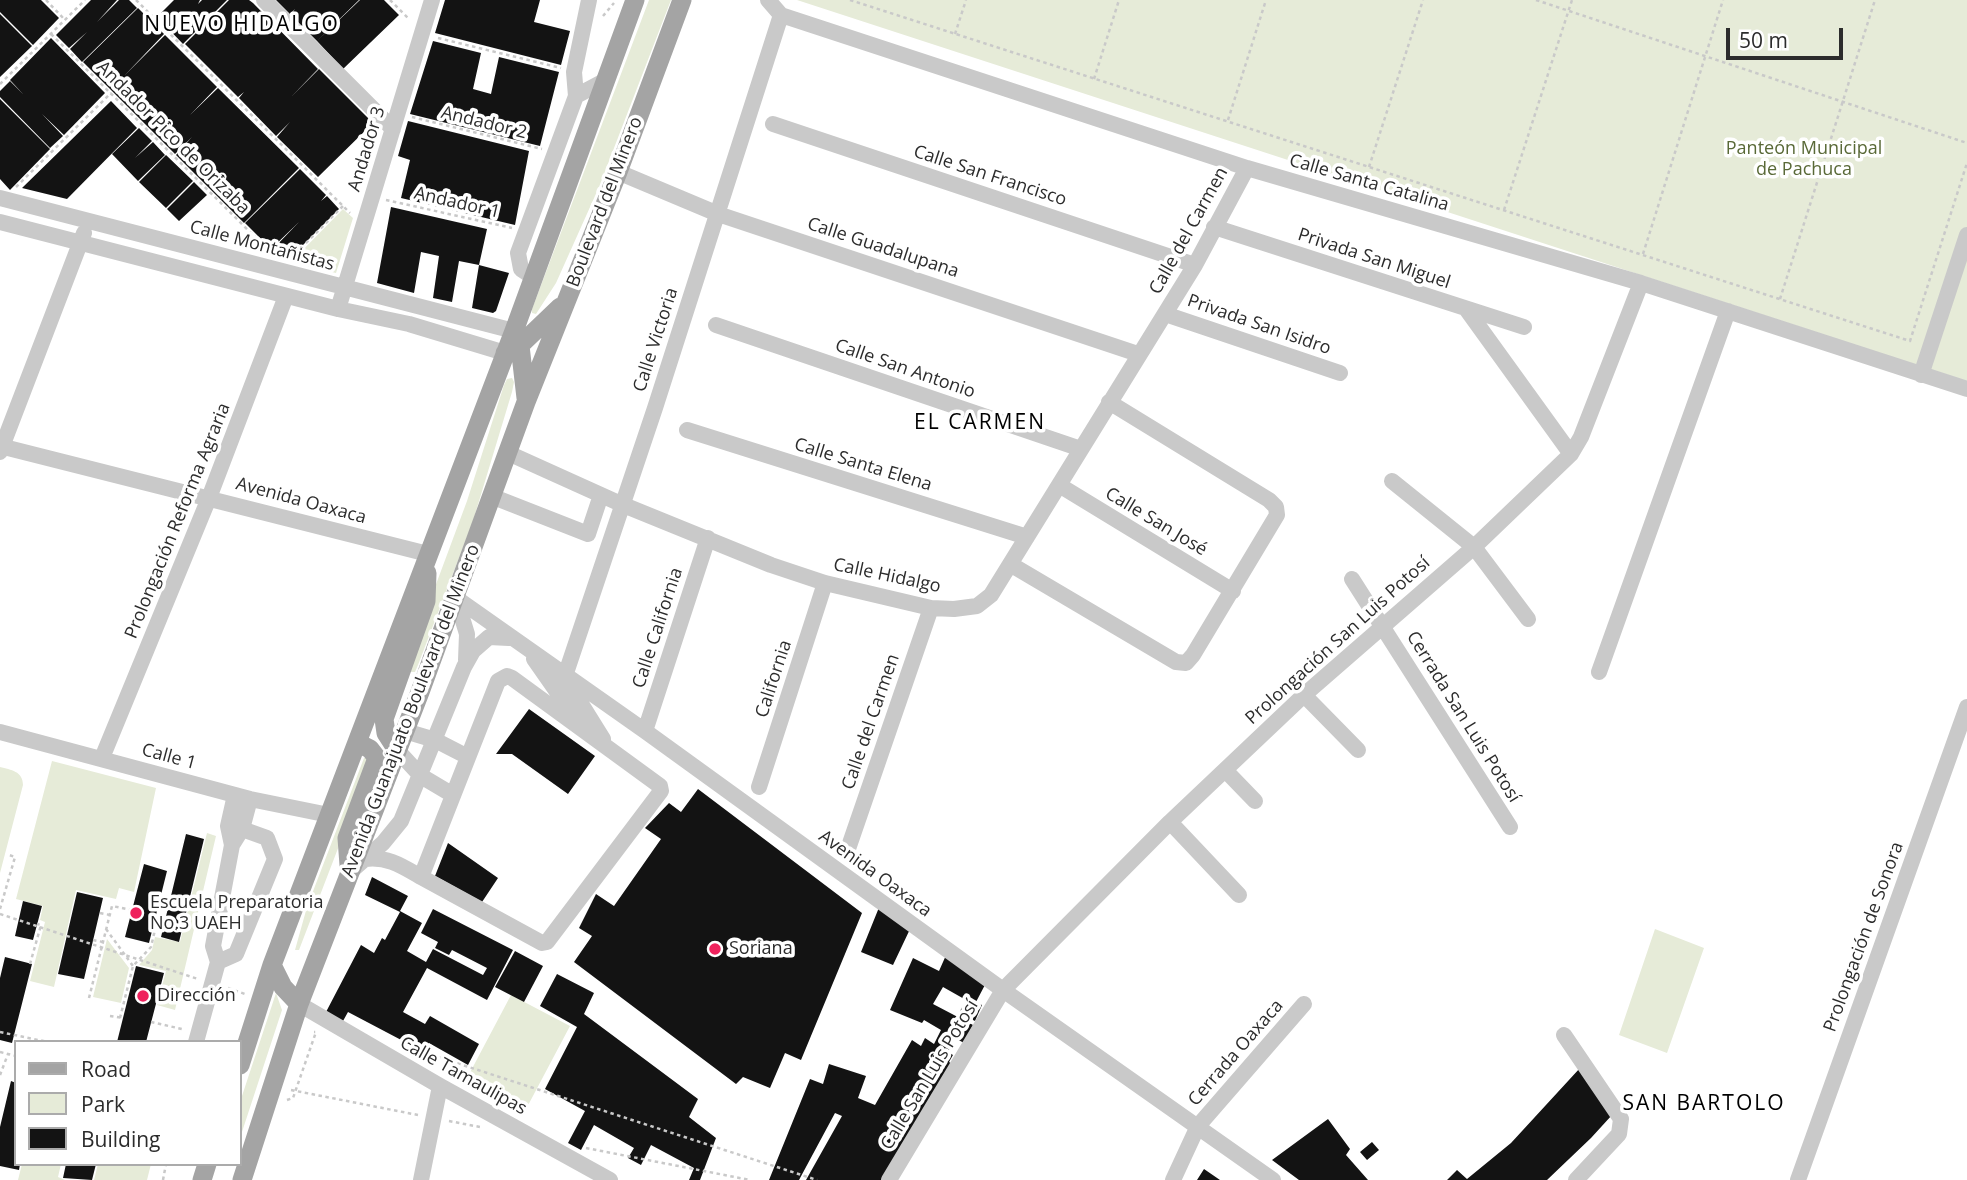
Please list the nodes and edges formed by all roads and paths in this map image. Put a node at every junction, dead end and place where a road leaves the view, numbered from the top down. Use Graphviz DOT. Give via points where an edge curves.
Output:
graph roads {
  1 [pos="46,0"];
  2 [pos="85,0"];
  3 [pos="136,0"];
  4 [pos="264,0"];
  5 [pos="390,0"];
  6 [pos="432,0"];
  7 [pos="589,0"];
  8 [pos="635,0"];
  9 [pos="682,0"];
  10 [pos="768,0"];
  11 [pos="850,0"];
  12 [pos="966,0"];
  13 [pos="1119,0"];
  14 [pos="1266,0"];
  15 [pos="1423,0"];
  16 [pos="1536,0"];
  17 [pos="1572,0"];
  18 [pos="1723,0"];
  19 [pos="1875,0"];
  20 [pos="1569,11"];
  21 [pos="781,15"];
  22 [pos="65,20"];
  23 [pos="414,24"];
  24 [pos="51,34"];
  25 [pos="955,34"];
  26 [pos="431,37"];
  27 [pos="1705,56"];
  28 [pos="574,72"];
  29 [pos="1094,79"];
  30 [pos="606,80"];
  31 [pos="0,85"];
  32 [pos="111,93"];
  33 [pos="576,96"];
  34 [pos="1843,102"];
  35 [pos="407,116"];
  36 [pos="1227,122"];
  37 [pos="773,124"];
  38 [pos="393,130"];
  39 [pos="1967,143"];
  40 [pos="555,153"];
  41 [pos="1967,163"];
  42 [pos="1369,167"];
  43 [pos="1247,168"];
  44 [pos="618,172"];
  45 [pos="6,195"];
  46 [pos="382,199"];
  47 [pos="343,206"];
  48 [pos="1504,211"];
  49 [pos="718,214"];
  50 [pos="355,218"];
  51 [pos="89,221"];
  52 [pos="0,222"];
  53 [pos="1214,227"];
  54 [pos="526,231"];
  55 [pos="1967,235"];
  56 [pos="80,243"];
  57 [pos="268,250"];
  58 [pos="1642,255"];
  59 [pos="287,263"];
  60 [pos="1195,265"];
  61 [pos="533,277"];
  62 [pos="1641,283"];
  63 [pos="345,287"];
  64 [pos="286,296"];
  65 [pos="1780,299"];
  66 [pos="566,302"];
  67 [pos="338,309"];
  68 [pos="1466,310"];
  69 [pos="1728,311"];
  70 [pos="1165,314"];
  71 [pos="716,325"];
  72 [pos="1524,327"];
  73 [pos="513,343"];
  74 [pos="1138,354"];
  75 [pos="1340,373"];
  76 [pos="1921,374"];
  77 [pos="1967,389"];
  78 [pos="526,402"];
  79 [pos="1109,402"];
  80 [pos="687,430"];
  81 [pos="1,448"];
  82 [pos="1081,449"];
  83 [pos="508,453"];
  84 [pos="1571,454"];
  85 [pos="1392,481"];
  86 [pos="1059,485"];
  87 [pos="601,495"];
  88 [pos="491,496"];
  89 [pos="209,498"];
  90 [pos="621,504"];
  91 [pos="1027,537"];
  92 [pos="708,538"];
  93 [pos="1474,547"];
  94 [pos="428,554"];
  95 [pos="1010,564"];
  96 [pos="1352,579"];
  97 [pos="825,583"];
  98 [pos="1233,591"];
  99 [pos="456,598"];
  100 [pos="931,608"];
  101 [pos="1528,618"];
  102 [pos="1383,627"];
  103 [pos="511,638"];
  104 [pos="527,649"];
  105 [pos="464,667"];
  106 [pos="399,672"];
  107 [pos="1599,673"];
  108 [pos="565,676"];
  109 [pos="1304,695"];
  110 [pos="418,696"];
  111 [pos="1967,707"];
  112 [pos="583,730"];
  113 [pos="645,731"];
  114 [pos="0,732"];
  115 [pos="395,732"];
  116 [pos="435,740"];
  117 [pos="357,747"];
  118 [pos="609,749"];
  119 [pos="397,750"];
  120 [pos="1359,750"];
  121 [pos="468,757"];
  122 [pos="102,758"];
  123 [pos="1225,770"];
  124 [pos="421,776"];
  125 [pos="759,787"];
  126 [pos="453,796"];
  127 [pos="242,797"];
  128 [pos="1255,801"];
  129 [pos="329,815"];
  130 [pos="1170,822"];
  131 [pos="1510,827"];
  132 [pos="242,830"];
  133 [pos="232,845"];
  134 [pos="848,849"];
  135 [pos="9,855"];
  136 [pos="365,859"];
  137 [pos="349,873"];
  138 [pos="421,877"];
  139 [pos="1239,895"];
  140 [pos="0,906"];
  141 [pos="132,910"];
  142 [pos="100,913"];
  143 [pos="0,914"];
  144 [pos="110,915"];
  145 [pos="164,923"];
  146 [pos="37,924"];
  147 [pos="106,929"];
  148 [pos="93,940"];
  149 [pos="103,942"];
  150 [pos="218,961"];
  151 [pos="30,964"];
  152 [pos="272,965"];
  153 [pos="133,966"];
  154 [pos="198,979"];
  155 [pos="224,987"];
  156 [pos="1003,990"];
  157 [pos="250,996"];
  158 [pos="89,998"];
  159 [pos="299,1004"];
  160 [pos="1304,1004"];
  161 [pos="110,1016"];
  162 [pos="151,1022"];
  163 [pos="0,1032"];
  164 [pos="316,1032"];
  165 [pos="1564,1035"];
  166 [pos="192,1036"];
  167 [pos="38,1040"];
  168 [pos="395,1043"];
  169 [pos="0,1052"];
  170 [pos="8,1054"];
  171 [pos="14,1056"];
  172 [pos="242,1059"];
  173 [pos="0,1075"];
  174 [pos="440,1086"];
  175 [pos="293,1098"];
  176 [pos="1198,1126"];
  177 [pos="242,1180"];
  178 [pos="421,1180"];
  179 [pos="610,1180"];
  180 [pos="817,1180"];
  181 [pos="889,1180"];
  182 [pos="1172,1180"];
  183 [pos="1273,1180"];
  184 [pos="1576,1180"];
  185 [pos="1798,1180"];
  1 -- 22 [label="path"];
  2 -- 22 [label="path"];
  3 -- 47 [label="path"];
  4 -- 38 [label="street"];
  5 -- 23 [label="path"];
  6 -- 38 [label="street, Andador 3"];
  7 -- 28 [label="street"];
  8 -- 30 [label="main road"];
  9 -- 44 [label="main road, Boulevard del Minero"];
  10 -- 21 [label="street"];
  11 -- 25 [label="path"];
  12 -- 25 [label="path"];
  13 -- 29 [label="path"];
  14 -- 36 [label="path"];
  15 -- 42 [label="path"];
  16 -- 20 [label="path"];
  17 -- 20 [label="path"];
  18 -- 27 [label="path"];
  19 -- 34 [label="path"];
  20 -- 27 [label="path"];
  20 -- 48 [label="path"];
  21 -- 43 [label="street, Calle Santa Catalina"];
  21 -- 49 [label="street, Calle Victoria"];
  22 -- 24 [label="path"];
  24 -- 31 [label="path"];
  24 -- 32 [label="path, Andador Pico de Orizaba"];
  25 -- 29 [label="path"];
  26 -- 28 [label="path"];
  27 -- 34 [label="path"];
  27 -- 58 [label="path"];
  28 -- 33 [label="street"];
  29 -- 36 [label="path"];
  30 -- 33 [label="street"];
  30 -- 61 [label="main road"];
  32 -- 45 [label="path"];
  32 -- 57 [label="path, Andador Pico de Orizaba"];
  33 -- 40 [label="street"];
  34 -- 39 [label="path"];
  34 -- 65 [label="path"];
  35 -- 40 [label="path, Andador 2"];
  36 -- 42 [label="path"];
  37 -- 60 [label="street, Calle San Francisco"];
  38 -- 63 [label="street, Andador 3"];
  40 -- 54 [label="street"];
  41 -- 65 [label="path" via="1910,341"];
  42 -- 48 [label="path"];
  43 -- 53 [label="street, Calle del Carmen"];
  43 -- 62 [label="street, Calle Santa Catalina"];
  44 -- 49 [label="street, Calle Guadalupana"];
  44 -- 66 [label="main road, Boulevard del Minero"];
  45 -- 51 [label="street, Calle Montañistas"];
  46 -- 54 [label="path, Andador 1"];
  47 -- 50 [label="path"];
  47 -- 59 [label="path"];
  48 -- 58 [label="path"];
  49 -- 74 [label="street, Calle Guadalupana"];
  49 -- 90 [label="street, Calle Victoria"];
  51 -- 56 [label="street"];
  51 -- 63 [label="street, Calle Montañistas"];
  52 -- 56 [label="street"];
  53 -- 60 [label="street, Calle del Carmen"];
  53 -- 68 [label="street, Privada San Miguel"];
  54 -- 61 [label="street" via="518,253 522,269"];
  55 -- 76 [label="street"];
  56 -- 64 [label="street"];
  56 -- 81 [label="street"];
  58 -- 65 [label="path"];
  60 -- 70 [label="street, Calle del Carmen"];
  61 -- 73 [label="main road"];
  62 -- 69 [label="street, Calle Santa Catalina"];
  62 -- 84 [label="street, Prolongación San Luis Potosí"];
  63 -- 67 [label="street, Andador 3"];
  63 -- 73 [label="street, Calle Montañistas"];
  64 -- 67 [label="street"];
  64 -- 89 [label="street, Prolongación Reforma Agraria"];
  66 -- 73 [label="main road"];
  66 -- 78 [label="main road, Boulevard del Minero"];
  67 -- 73 [label="street" via="445,334"];
  68 -- 72 [label="street, Privada San Miguel"];
  68 -- 84 [label="street"];
  69 -- 76 [label="street, Calle Santa Catalina"];
  69 -- 107 [label="street"];
  70 -- 74 [label="street, Calle Hidalgo"];
  70 -- 75 [label="street, Privada San Isidro"];
  71 -- 82 [label="street, Calle San Antonio"];
  73 -- 78 [label="main road"];
  73 -- 94 [label="main road"];
  74 -- 79 [label="street, Calle Hidalgo"];
  76 -- 77 [label="street, Calle Santa Catalina"];
  78 -- 83 [label="main road, Avenida Guanajuato Boulevard del Minero"];
  79 -- 82 [label="street, Calle Hidalgo"];
  79 -- 98 [label="street" via="1276,506 1277,515"];
  80 -- 91 [label="street, Calle Santa Elena"];
  81 -- 89 [label="street, Avenida Oaxaca"];
  82 -- 86 [label="street, Calle Hidalgo"];
  83 -- 87 [label="street, Calle Hidalgo"];
  83 -- 88 [label="main road, Avenida Guanajuato Boulevard del Minero"];
  84 -- 93 [label="street, Prolongación San Luis Potosí"];
  85 -- 93 [label="street"];
  86 -- 91 [label="street, Calle Hidalgo"];
  86 -- 98 [label="street, Calle San José"];
  87 -- 88 [label="street" via="588,534"];
  87 -- 90 [label="street, Calle Hidalgo"];
  88 -- 99 [label="main road, Avenida Guanajuato Boulevard del Minero"];
  89 -- 94 [label="street, Avenida Oaxaca"];
  89 -- 122 [label="street, Prolongación Reforma Agraria"];
  90 -- 92 [label="street, Calle Hidalgo"];
  90 -- 108 [label="street, Calle Victoria"];
  91 -- 95 [label="street, Calle Hidalgo"];
  92 -- 97 [label="street, Calle Hidalgo"];
  92 -- 113 [label="street, Calle California"];
  93 -- 101 [label="street"];
  93 -- 102 [label="street, Prolongación San Luis Potosí"];
  94 -- 106 [label="main road" via="426,601"];
  94 -- 117 [label="main road"];
  95 -- 98 [label="street" via="1176,662 1186,663 1193,655"];
  95 -- 100 [label="street, Calle Hidalgo" via="991,596 977,606"];
  96 -- 102 [label="street, Cerrada San Luis Potosí"];
  97 -- 100 [label="street, Calle Hidalgo"];
  97 -- 125 [label="street, California"];
  99 -- 103 [label="street, Avenida Oaxaca"];
  99 -- 105 [label="street" via="467,634"];
  99 -- 110 [label="main road, Avenida Guanajuato Boulevard del Minero"];
  100 -- 134 [label="street, Calle del Carmen"];
  102 -- 109 [label="street, Prolongación San Luis Potosí"];
  102 -- 131 [label="street, Cerrada San Luis Potosí"];
  103 -- 104 [label="street, Avenida Oaxaca"];
  103 -- 105 [label="street" via="489,637 472,651"];
  104 -- 108 [label="street, Avenida Oaxaca"];
  104 -- 112 [label="street"];
  105 -- 116 [label="street"];
  106 -- 110 [label="main road" via="404,684"];
  106 -- 115 [label="main road" via="384,719"];
  108 -- 113 [label="street, Avenida Oaxaca"];
  108 -- 118 [label="street"];
  109 -- 120 [label="street"];
  109 -- 123 [label="street, Prolongación San Luis Potosí"];
  110 -- 115 [label="main road, Avenida Guanajuato Boulevard del Minero"];
  110 -- 116 [label="street" via="424,725"];
  111 -- 185 [label="street, Prolongación de Sonora"];
  112 -- 118 [label="street"];
  112 -- 121 [label="street" via="512,678 502,677"];
  113 -- 156 [label="street, Avenida Oaxaca"];
  114 -- 122 [label="street, Calle 1"];
  115 -- 116 [label="street"];
  115 -- 117 [label="main road"];
  115 -- 119 [label="main road, Avenida Guanajuato Boulevard del Minero"];
  116 -- 121 [label="street"];
  116 -- 124 [label="street"];
  117 -- 129 [label="main road"];
  117 -- 137 [label="main road" via="370,748 377,758 347,838"];
  118 -- 138 [label="street" via="661,791 547,942"];
  119 -- 124 [label="street"];
  119 -- 137 [label="main road, Avenida Guanajuato Boulevard del Minero"];
  121 -- 126 [label="street"];
  122 -- 127 [label="street, Calle 1"];
  123 -- 128 [label="street"];
  123 -- 130 [label="street, Prolongación San Luis Potosí"];
  124 -- 126 [label="street"];
  124 -- 136 [label="street" via="393,833"];
  126 -- 138 [label="street"];
  127 -- 129 [label="street, Calle 1"];
  127 -- 132 [label="street"];
  127 -- 133 [label="street" via="228,826"];
  129 -- 152 [label="main road"];
  130 -- 139 [label="street"];
  130 -- 156 [label="street, Prolongación San Luis Potosí"];
  132 -- 133 [label="street"];
  132 -- 150 [label="street" via="267,838 275,859 236,954"];
  133 -- 150 [label="street" via="213,946"];
  135 -- 140 [label="path" via="15,857"];
  136 -- 137 [label="street"];
  136 -- 138 [label="street" via="392,860"];
  137 -- 159 [label="main road, Avenida Guanajuato Boulevard del Minero"];
  141 -- 144 [label="path" via="112,906"];
  142 -- 144 [label="path"];
  143 -- 154 [label="path"];
  144 -- 147 [label="path"];
  145 -- 153 [label="path" via="157,921 151,947"];
  146 -- 151 [label="path" via="41,925"];
  147 -- 149 [label="path"];
  147 -- 153 [label="path"];
  148 -- 149 [label="path"];
  149 -- 158 [label="path"];
  150 -- 166 [label="street"];
  152 -- 159 [label="main road"];
  152 -- 172 [label="main road"];
  153 -- 161 [label="path" via="122,1018"];
  155 -- 157 [label="path"];
  156 -- 176 [label="street, Avenida Oaxaca"];
  156 -- 181 [label="street, Calle San Luis Potosí"];
  159 -- 174 [label="street, Calle Tamaulipas"];
  159 -- 177 [label="main road, Avenida Guanajuato Boulevard del Minero"];
  160 -- 176 [label="street, Cerrada Oaxaca"];
  162 -- 166 [label="path"];
  163 -- 167 [label="path"];
  164 -- 175 [label="path"];
  165 -- 184 [label="street" via="1621,1119 1619,1134"];
  168 -- 180 [label="path"];
  169 -- 170 [label="path"];
  170 -- 171 [label="path"];
  170 -- 173 [label="path"];
  174 -- 178 [label="street"];
  174 -- 179 [label="street, Calle Tamaulipas"];
  176 -- 182 [label="street, Cerrada Oaxaca"];
  176 -- 183 [label="street, Avenida Oaxaca"];
}
